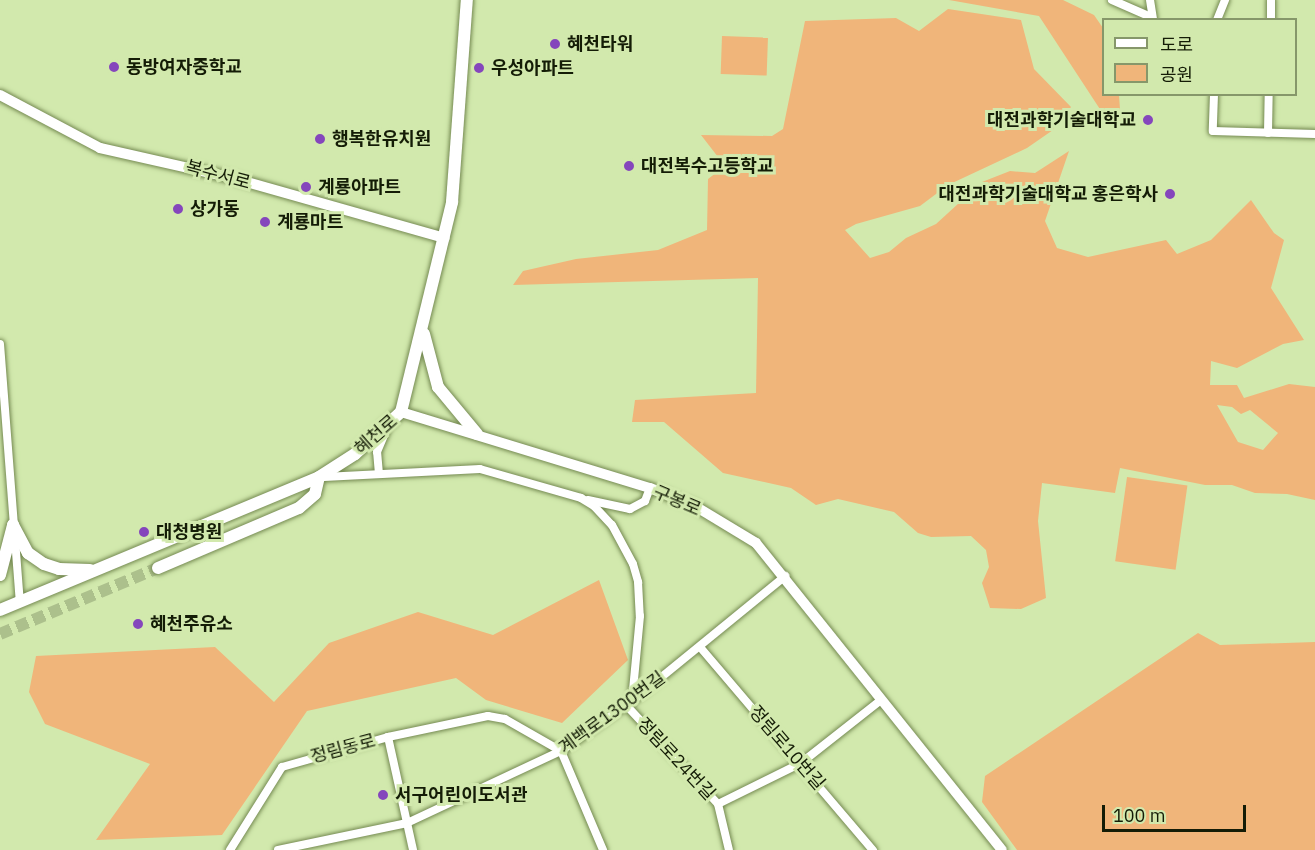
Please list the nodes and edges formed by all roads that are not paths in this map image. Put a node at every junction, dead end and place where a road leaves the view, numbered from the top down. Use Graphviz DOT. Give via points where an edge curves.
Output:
graph roads {
  1 [pos="467,0"];
  2 [pos="1112,0"];
  3 [pos="1150,0"];
  4 [pos="1225,0"];
  5 [pos="1271,0"];
  6 [pos="1152,18"];
  7 [pos="1218,18"];
  8 [pos="1271,18"];
  9 [pos="0,95"];
  10 [pos="1214,96"];
  11 [pos="1269,96"];
  12 [pos="1268,133"];
  13 [pos="1315,134"];
  14 [pos="445,238"];
  15 [pos="423,331"];
  16 [pos="0,344"];
  17 [pos="401,412"];
  18 [pos="390,422"];
  19 [pos="477,434"];
  20 [pos="379,474"];
  21 [pos="319,477"];
  22 [pos="650,488"];
  23 [pos="581,498"];
  24 [pos="13,525"];
  25 [pos="158,568"];
  26 [pos="95,571"];
  27 [pos="0,575"];
  28 [pos="785,576"];
  29 [pos="0,600"];
  30 [pos="20,602"];
  31 [pos="0,610"];
  32 [pos="700,647"];
  33 [pos="881,700"];
  34 [pos="629,703"];
  35 [pos="388,737"];
  36 [pos="561,751"];
  37 [pos="801,763"];
  38 [pos="718,804"];
  39 [pos="407,823"];
  40 [pos="230,850"];
  41 [pos="278,850"];
  42 [pos="413,850"];
  43 [pos="603,850"];
  44 [pos="729,850"];
  45 [pos="873,850"];
  46 [pos="1002,850"];
  1 -- 14 [label="main road, 혜천로" via="452,202"];
  2 -- 6 [label="street"];
  3 -- 6 [label="street"];
  4 -- 7 [label="street"];
  5 -- 8 [label="street"];
  9 -- 14 [label="street, 복수서로" via="100,148 229,177"];
  10 -- 12 [label="street" via="1213,131"];
  11 -- 12 [label="street"];
  12 -- 13 [label="street"];
  14 -- 15 [label="main road, 혜천로"];
  15 -- 17 [label="main road, 혜천로"];
  15 -- 19 [label="main road" via="438,387"];
  16 -- 24 [label="street"];
  17 -- 18 [label="main road, 혜천로"];
  17 -- 19 [label="street, 구봉로"];
  18 -- 20 [label="street" via="377,452"];
  18 -- 21 [label="main road, 혜천로" via="354,454"];
  19 -- 22 [label="street, 구봉로"];
  20 -- 21 [label="street, 정림로24번길"];
  20 -- 23 [label="street, 정림로24번길" via="480,469"];
  21 -- 25 [label="main road" via="315,494 299,508"];
  21 -- 26 [label="main road, 혜천로"];
  22 -- 23 [label="street" via="645,501 630,509"];
  22 -- 28 [label="street, 구봉로" via="726,523 756,543"];
  23 -- 34 [label="street, 정림로24번길" via="612,525 638,582 640,616"];
  24 -- 26 [label="main road" via="28,553 44,564"];
  24 -- 27 [label="main road"];
  24 -- 30 [label="street"];
  26 -- 30 [label="main road, 혜천로"];
  28 -- 32 [label="street, 계백로1300번길"];
  28 -- 33 [label="street, 구봉로"];
  29 -- 30 [label="main road"];
  30 -- 31 [label="main road, 혜천로"];
  32 -- 34 [label="street, 계백로1300번길"];
  32 -- 37 [label="street, 정림로10번길"];
  33 -- 37 [label="street"];
  33 -- 46 [label="street, 구봉로"];
  34 -- 36 [label="street, 계백로1300번길"];
  34 -- 38 [label="street, 정림로24번길"];
  35 -- 36 [label="street" via="488,716 505,719"];
  35 -- 39 [label="street, 정림동로"];
  35 -- 40 [label="street, 정림동로" via="282,767"];
  36 -- 39 [label="street, 계백로1300번길"];
  36 -- 43 [label="street"];
  37 -- 38 [label="street"];
  37 -- 45 [label="street, 정림로10번길"];
  38 -- 44 [label="street, 정림로24번길"];
  39 -- 41 [label="street, 계백로1300번길"];
  39 -- 42 [label="street, 정림동로"];
}
